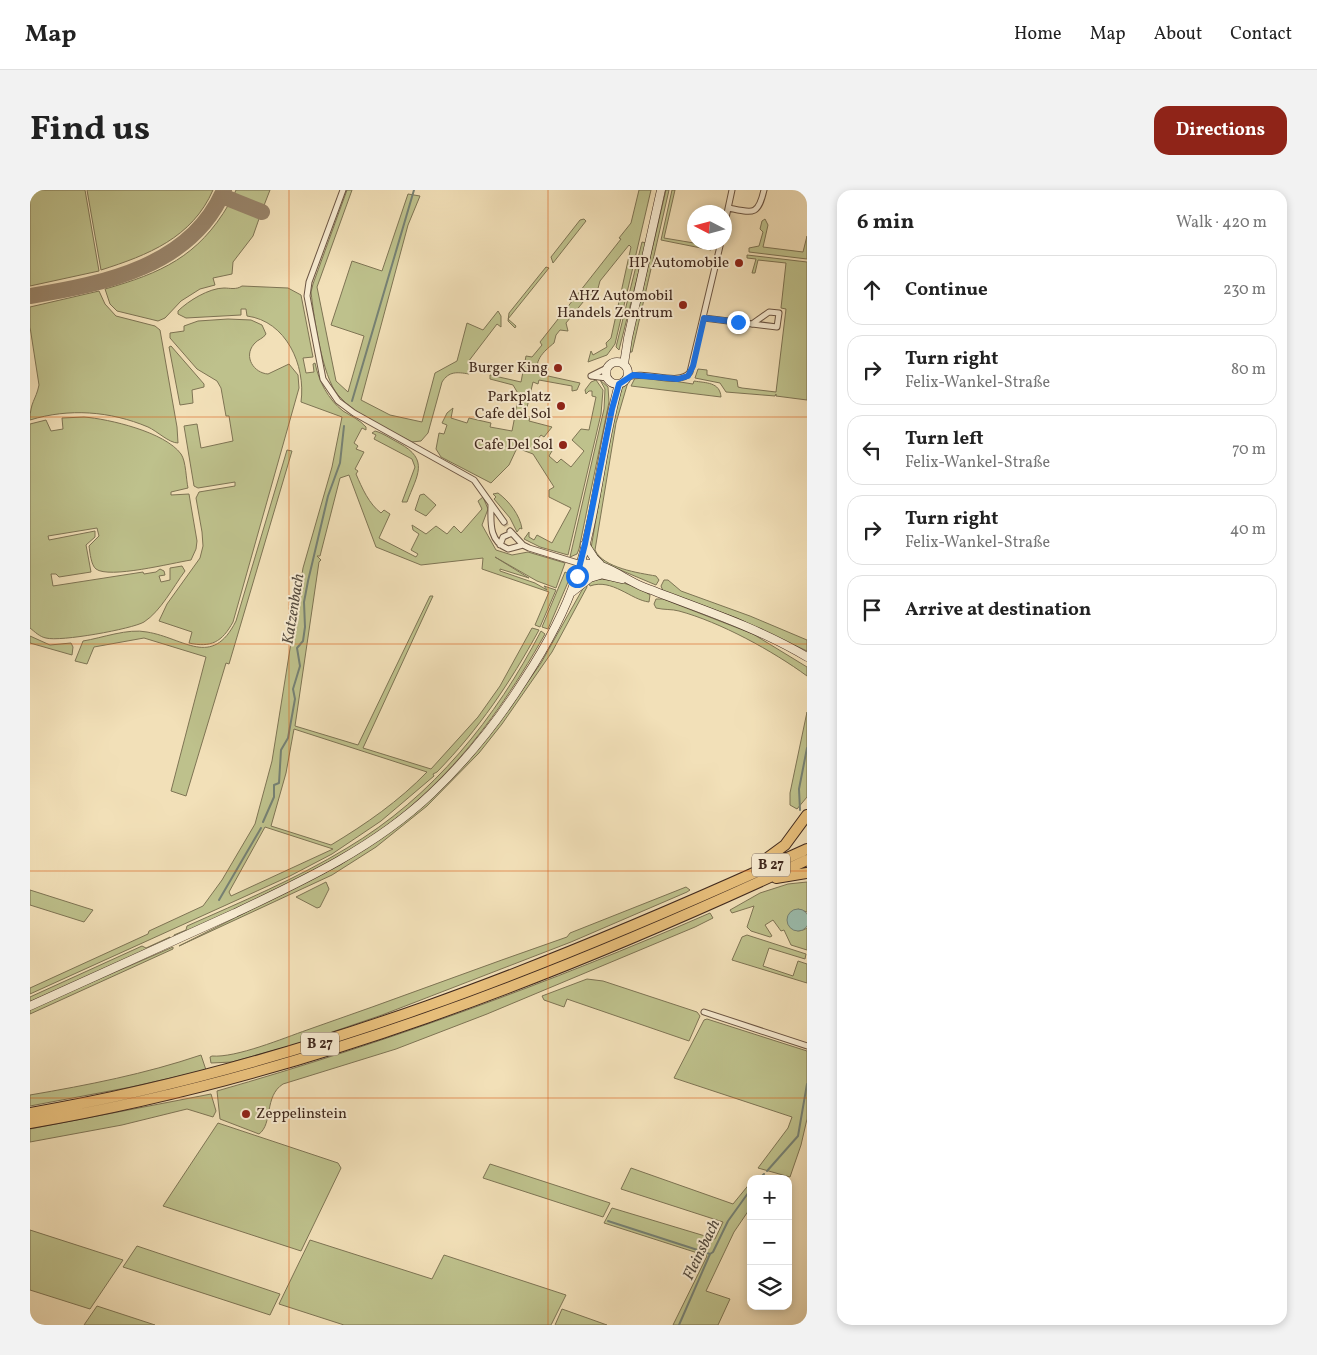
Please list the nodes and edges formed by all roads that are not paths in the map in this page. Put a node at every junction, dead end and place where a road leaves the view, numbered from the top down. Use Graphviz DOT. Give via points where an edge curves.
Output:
graph roads {
  1 [pos="343,190"];
  2 [pos="662,190"];
  3 [pos="732,190"];
  4 [pos="764,190"];
  5 [pos="730,205"];
  6 [pos="732,209"];
  7 [pos="719,250"];
  8 [pos="704,318"];
  9 [pos="752,324"];
  10 [pos="620,363"];
  11 [pos="607,368"];
  12 [pos="628,376"];
  13 [pos="613,382"];
  14 [pos="491,504"];
  15 [pos="504,522"];
  16 [pos="585,544"];
  17 [pos="500,545"];
  18 [pos="523,545"];
  19 [pos="580,564"];
  20 [pos="602,571"];
  21 [pos="570,594"];
  22 [pos="807,657"];
  23 [pos="807,815"];
  24 [pos="807,849"];
  25 [pos="807,860"];
  26 [pos="807,873"];
  27 [pos="769,878"];
  28 [pos="735,882"];
  29 [pos="30,1006"];
  30 [pos="704,1012"];
  31 [pos="807,1046"];
  32 [pos="30,1113"];
  33 [pos="30,1123"];
  1 -- 14 [label="street" via="307,290 324,379 332,394 345,407 470,477"];
  2 -- 10 [label="main road"];
  3 -- 5 [label="street"];
  4 -- 6 [label="street" via="755,211"];
  7 -- 8 [label="street"];
  8 -- 9 [label="street"];
  8 -- 12 [label="street" via="688,376 678,379 640,374"];
  9 -- 9 [label="street" via="777,327 779,313 769,312"];
  10 -- 11 [label="main road"];
  10 -- 12 [label="main road" via="628,368"];
  11 -- 13 [label="main road"];
  11 -- 13 [label="street" via="591,376"];
  12 -- 13 [label="main road"];
  13 -- 16 [label="main road" via="612,409"];
  14 -- 15 [label="street"];
  14 -- 17 [label="street" via="490,529"];
  16 -- 19 [label="main road"];
  16 -- 20 [label="main road"];
  17 -- 18 [label="street" via="508,549"];
  17 -- 18 [label="street" via="503,537 511,532"];
  18 -- 19 [label="street"];
  19 -- 20 [label="main road" via="588,571"];
  19 -- 21 [label="main road"];
  20 -- 21 [label="main road"];
  20 -- 22 [label="main road" via="756,630"];
  21 -- 29 [label="main road" via="545,646 500,714 449,776 408,813 330,867"];
  23 -- 28 [label="highway" via="785,846"];
  24 -- 28 [label="highway, B 27"];
  25 -- 27 [label="highway, B 27"];
  26 -- 27 [label="highway"];
  27 -- 33 [label="highway, B 27" via="552,971 362,1041 205,1087"];
  28 -- 32 [label="highway, B 27" via="540,965 335,1039 194,1079"];
  30 -- 31 [label="street"];
}
